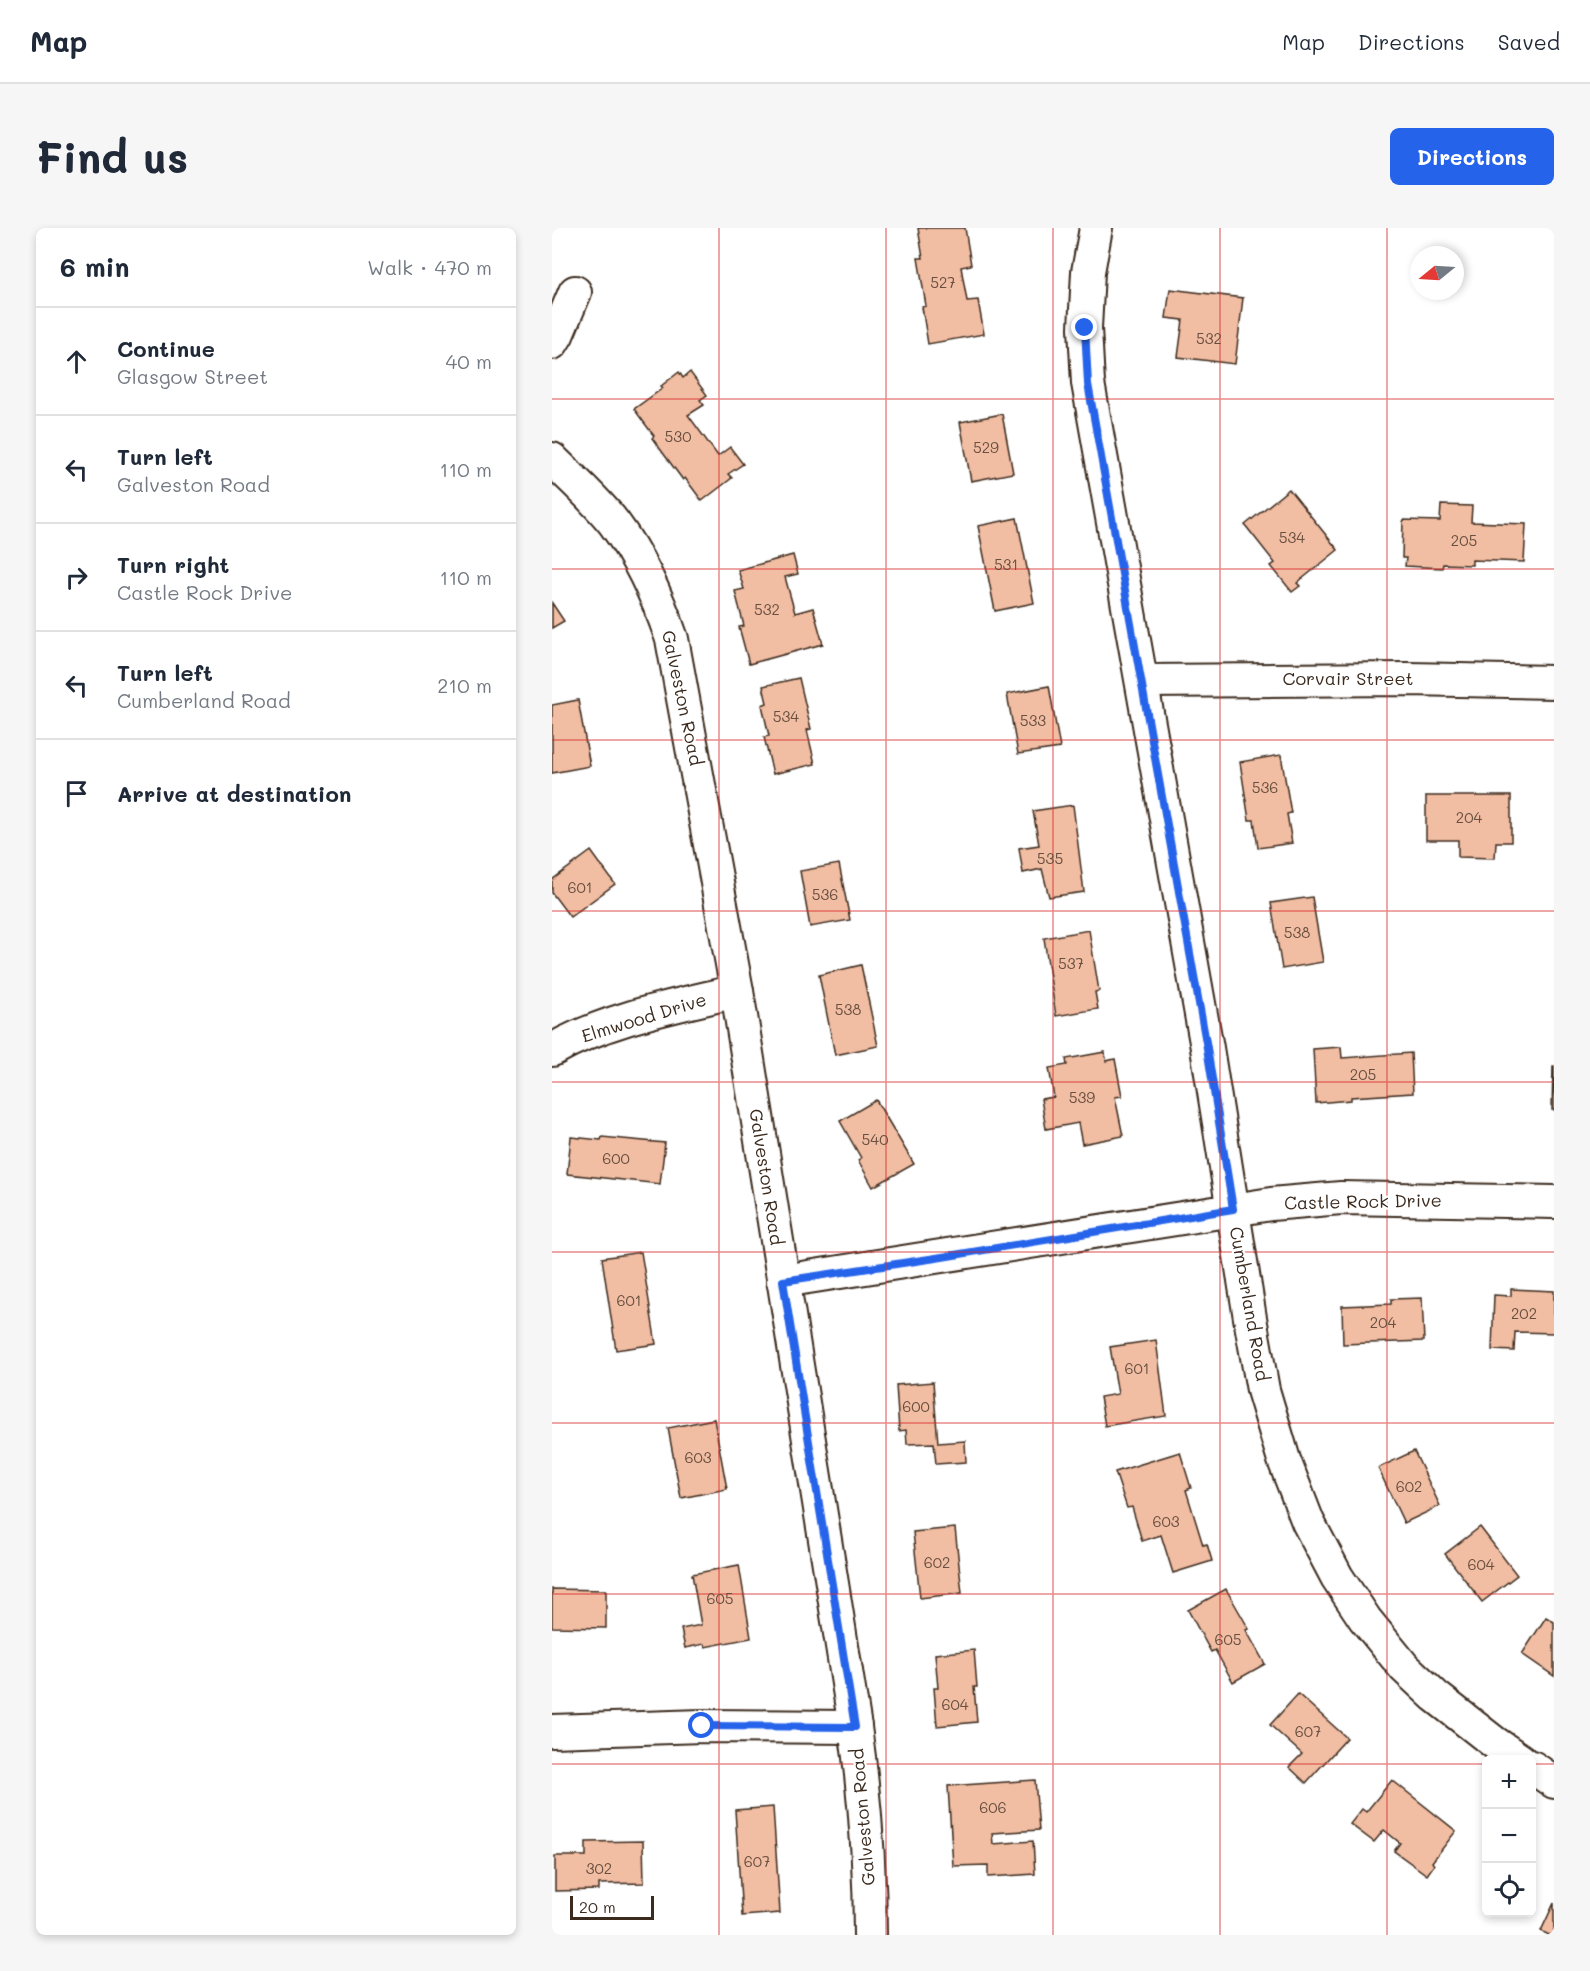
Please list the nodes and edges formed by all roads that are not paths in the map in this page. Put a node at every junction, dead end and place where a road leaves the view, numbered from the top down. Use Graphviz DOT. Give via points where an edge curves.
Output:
graph roads {
  1 [pos="1096,228"];
  2 [pos="575,291"];
  3 [pos="552,344"];
  4 [pos="552,459"];
  5 [pos="1142,681"];
  6 [pos="1554,682"];
  7 [pos="737,991"];
  8 [pos="552,1050"];
  9 [pos="1554,1202"];
  10 [pos="1233,1209"];
  11 [pos="783,1281"];
  12 [pos="855,1727"];
  13 [pos="552,1731"];
  14 [pos="1513,1755"];
  15 [pos="1536,1770"];
  16 [pos="1554,1782"];
  17 [pos="870,1935"];
  1 -- 5 [label="street, Cumberland Road" via="1088,272 1085,328 1088,384"];
  2 -- 3 [label="street"];
  4 -- 7 [label="street, Galveston Road" via="613,522 660,603 672,639"];
  5 -- 6 [label="street, Corvair Street"];
  5 -- 10 [label="street, Cumberland Road"];
  7 -- 8 [label="street, Elmwood Drive" via="609,1025"];
  7 -- 11 [label="street, Galveston Road"];
  9 -- 10 [label="street, Castle Rock Drive" via="1341,1198"];
  10 -- 11 [label="street, Castle Rock Drive"];
  10 -- 14 [label="street, Cumberland Road" via="1263,1390 1308,1522 1337,1577 1404,1666 1435,1696"];
  11 -- 12 [label="street, Galveston Road"];
  12 -- 13 [label="street" via="702,1726"];
  12 -- 17 [label="street, Galveston Road" via="864,1790"];
  15 -- 16 [label="street"];
}
